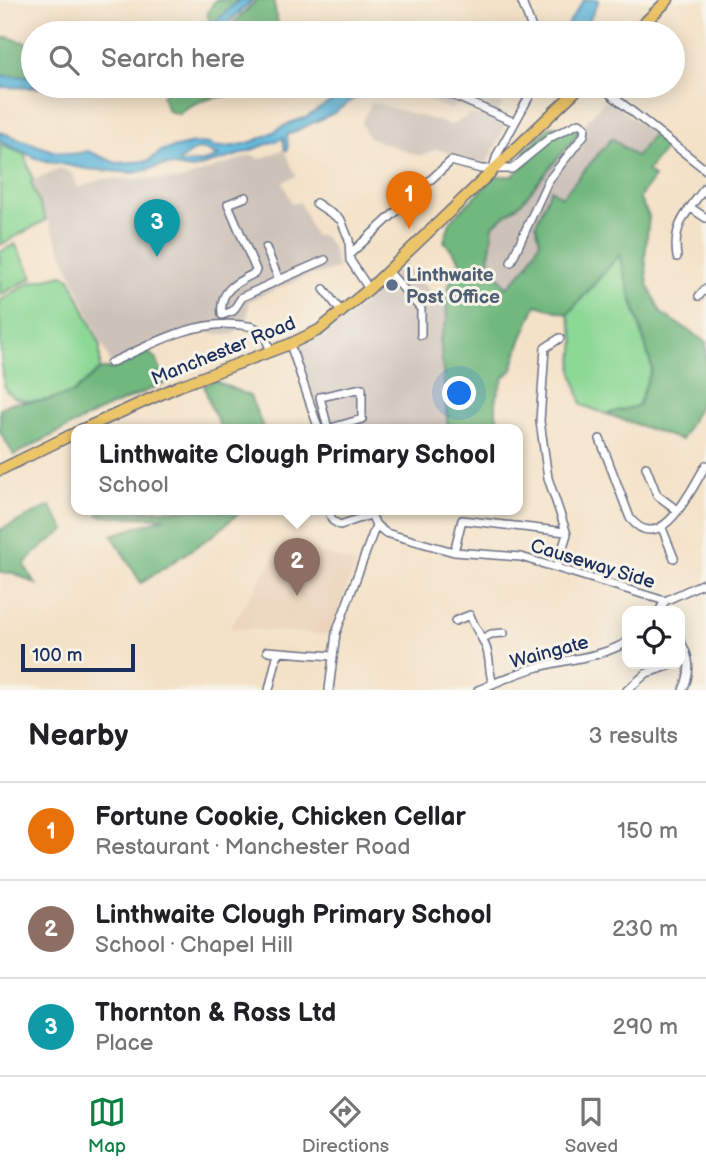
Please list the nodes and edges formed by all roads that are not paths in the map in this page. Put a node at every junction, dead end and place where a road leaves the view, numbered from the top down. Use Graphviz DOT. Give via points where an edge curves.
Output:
graph roads {
  1 [pos="521,0"];
  2 [pos="668,0"];
  3 [pos="530,21"];
  4 [pos="646,21"];
  5 [pos="528,98"];
  6 [pos="568,98"];
  7 [pos="615,98"];
  8 [pos="463,99"];
  9 [pos="514,122"];
  10 [pos="493,168"];
  11 [pos="706,170"];
  12 [pos="706,186"];
  13 [pos="246,197"];
  14 [pos="316,203"];
  15 [pos="691,208"];
  16 [pos="706,218"];
  17 [pos="266,248"];
  18 [pos="350,254"];
  19 [pos="677,257"];
  20 [pos="325,260"];
  21 [pos="511,262"];
  22 [pos="388,271"];
  23 [pos="279,280"];
  24 [pos="706,288"];
  25 [pos="324,289"];
  26 [pos="369,289"];
  27 [pos="699,296"];
  28 [pos="222,313"];
  29 [pos="342,313"];
  30 [pos="220,323"];
  31 [pos="421,335"];
  32 [pos="560,338"];
  33 [pos="290,344"];
  34 [pos="271,351"];
  35 [pos="110,363"];
  36 [pos="94,424"];
  37 [pos="322,424"];
  38 [pos="323,424"];
  39 [pos="357,424"];
  40 [pos="71,435"];
  41 [pos="600,439"];
  42 [pos="706,465"];
  43 [pos="646,467"];
  44 [pos="0,470"];
  45 [pos="697,479"];
  46 [pos="706,484"];
  47 [pos="677,510"];
  48 [pos="330,515"];
  49 [pos="365,515"];
  50 [pos="371,515"];
  51 [pos="376,525"];
  52 [pos="662,528"];
  53 [pos="566,531"];
  54 [pos="453,552"];
  55 [pos="674,558"];
  56 [pos="557,568"];
  57 [pos="706,582"];
  58 [pos="664,601"];
  59 [pos="662,606"];
  60 [pos="478,612"];
  61 [pos="470,615"];
  62 [pos="455,621"];
  63 [pos="504,633"];
  64 [pos="482,639"];
  65 [pos="622,645"];
  66 [pos="267,651"];
  67 [pos="278,652"];
  68 [pos="685,652"];
  69 [pos="333,656"];
  70 [pos="689,660"];
  71 [pos="685,661"];
  72 [pos="659,669"];
  73 [pos="493,684"];
  74 [pos="269,690"];
  75 [pos="330,690"];
  76 [pos="478,690"];
  77 [pos="628,690"];
  78 [pos="683,690"];
  1 -- 3 [label="street"];
  2 -- 4 [label="main road"];
  5 -- 9 [label="street"];
  6 -- 10 [label="main road, Manchester Road"];
  7 -- 11 [label="street"];
  8 -- 9 [label="street"];
  9 -- 10 [label="street"];
  10 -- 18 [label="street" via="451,161"];
  10 -- 21 [label="street" via="512,169 551,137 579,123 585,127 584,135 548,181"];
  10 -- 22 [label="main road, Manchester Road"];
  12 -- 15 [label="street"];
  13 -- 28 [label="street" via="228,204 256,270 228,290 222,298"];
  14 -- 18 [label="street" via="341,220"];
  15 -- 16 [label="street"];
  15 -- 19 [label="street" via="679,224"];
  17 -- 23 [label="street"];
  18 -- 26 [label="street"];
  20 -- 23 [label="street"];
  22 -- 26 [label="main road, Manchester Road"];
  22 -- 31 [label="street" via="421,309"];
  23 -- 28 [label="street" via="242,298 233,312"];
  24 -- 27 [label="street"];
  25 -- 29 [label="street"];
  26 -- 29 [label="main road, Manchester Road"];
  28 -- 30 [label="street"];
  29 -- 33 [label="main road, Manchester Road"];
  30 -- 34 [label="street" via="254,327 262,332"];
  30 -- 35 [label="street" via="182,331"];
  32 -- 53 [label="street" via="545,348 540,421 548,478"];
  33 -- 34 [label="main road, Manchester Road"];
  33 -- 37 [label="street"];
  34 -- 36 [label="main road, Manchester Road"];
  38 -- 39 [label="street" via="320,397 361,388 362,417"];
  40 -- 44 [label="main road, Manchester Road"];
  41 -- 52 [label="street" via="630,518 637,527"];
  42 -- 45 [label="street"];
  43 -- 47 [label="street" via="657,495"];
  45 -- 46 [label="street"];
  45 -- 47 [label="street"];
  47 -- 52 [label="street"];
  48 -- 49 [label="street" via="341,525"];
  50 -- 51 [label="street"];
  51 -- 54 [label="street, Causeway Side" via="386,533"];
  51 -- 69 [label="street" via="336,633"];
  52 -- 55 [label="street"];
  53 -- 54 [label="street" via="462,520"];
  53 -- 56 [label="street"];
  54 -- 56 [label="street, Causeway Side" via="521,556"];
  56 -- 58 [label="street, Causeway Side"];
  57 -- 58 [label="street, Causeway Side"];
  58 -- 59 [label="street"];
  60 -- 61 [label="street"];
  61 -- 62 [label="street"];
  61 -- 64 [label="street"];
  63 -- 64 [label="street"];
  64 -- 73 [label="street"];
  65 -- 73 [label="street, Waingate"];
  66 -- 67 [label="street"];
  67 -- 69 [label="street"];
  67 -- 74 [label="street"];
  68 -- 70 [label="street"];
  69 -- 75 [label="street"];
  70 -- 71 [label="street"];
  70 -- 78 [label="street"];
  72 -- 77 [label="street"];
  73 -- 76 [label="street, Waingate"];
}
